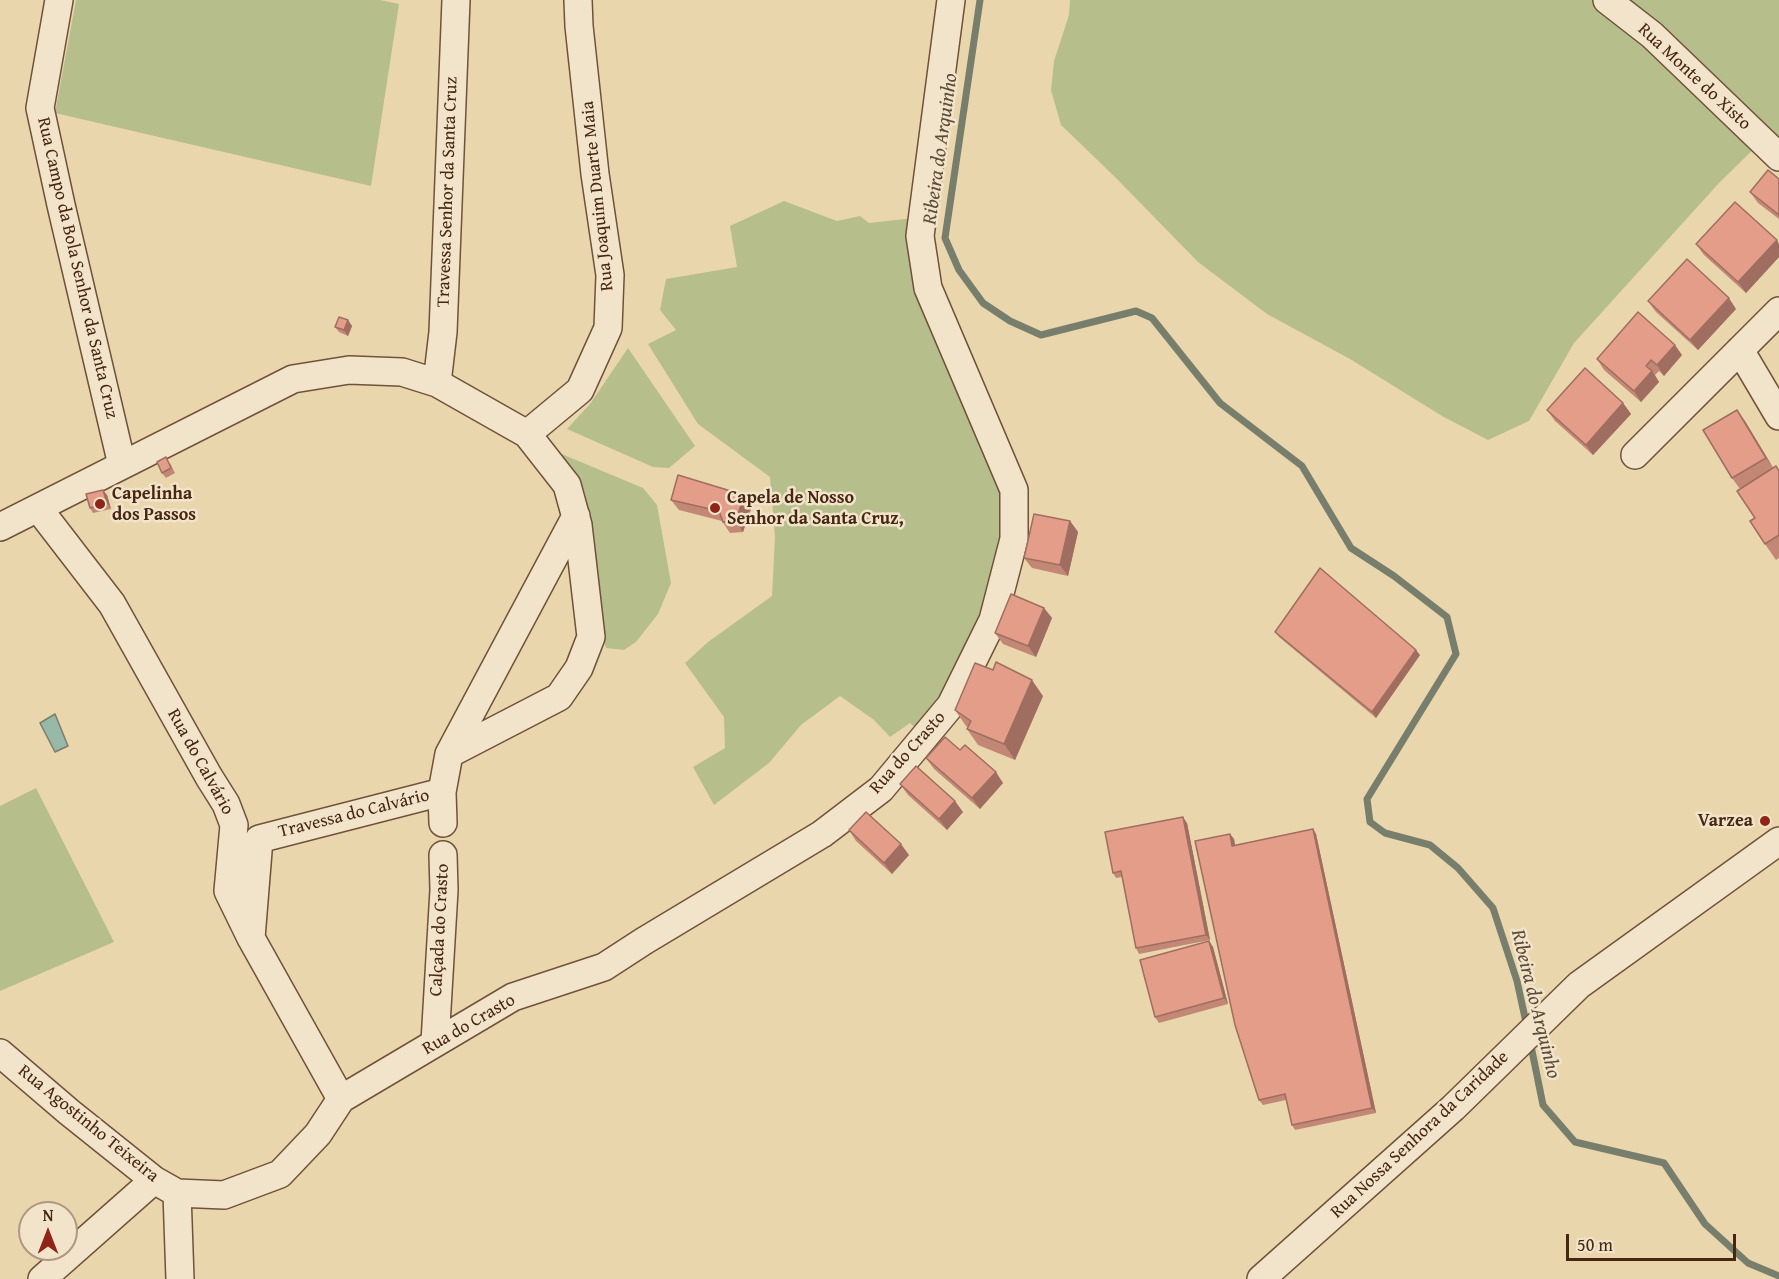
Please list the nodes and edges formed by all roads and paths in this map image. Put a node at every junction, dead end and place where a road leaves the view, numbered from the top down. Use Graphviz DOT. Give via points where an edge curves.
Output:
graph roads {
  1 [pos="59,0"];
  2 [pos="456,0"];
  3 [pos="578,0"];
  4 [pos="951,0"];
  5 [pos="1607,0"];
  6 [pos="1779,157"];
  7 [pos="1779,311"];
  8 [pos="1740,350"];
  9 [pos="438,383"];
  10 [pos="1779,416"];
  11 [pos="527,434"];
  12 [pos="1635,455"];
  13 [pos="123,465"];
  14 [pos="38,508"];
  15 [pos="576,516"];
  16 [pos="0,527"];
  17 [pos="449,753"];
  18 [pos="442,792"];
  19 [pos="443,823"];
  20 [pos="1779,841"];
  21 [pos="443,855"];
  22 [pos="251,938"];
  23 [pos="435,1042"];
  24 [pos="0,1053"];
  25 [pos="342,1099"];
  26 [pos="166,1186"];
  27 [pos="42,1279"];
  28 [pos="180,1279"];
  29 [pos="1261,1279"];
  1 -- 13 [label="street, Rua Campo da Bola Senhor da Santa Cruz" via="40,108"];
  2 -- 9 [label="street, Travessa Senhor da Santa Cruz"];
  3 -- 11 [label="street, Rua Joaquim Duarte Maia" via="610,275 608,328 580,390"];
  4 -- 23 [label="street, Rua do Crasto" via="920,236 928,288 1014,490 1014,539 993,620 951,705 881,789 822,834 604,967 513,997"];
  5 -- 6 [label="street, Rua Monte do Xisto" via="1652,35"];
  7 -- 8 [label="street"];
  8 -- 10 [label="street"];
  8 -- 12 [label="street"];
  9 -- 11 [label="street"];
  9 -- 13 [label="street" via="402,372 349,370 293,379"];
  11 -- 15 [label="street" via="567,485"];
  13 -- 14 [label="street"];
  14 -- 16 [label="street"];
  14 -- 22 [label="street, Rua do Calvário" via="112,604 226,804 234,825 228,891"];
  15 -- 17 [label="street"];
  15 -- 17 [label="street" via="591,637 579,668 559,697"];
  17 -- 18 [label="street"];
  18 -- 19 [label="street"];
  18 -- 22 [label="street, Travessa do Calvário" via="259,839"];
  20 -- 29 [label="street, Rua Nossa Senhora da Caridade" via="1578,985 1453,1108"];
  21 -- 23 [label="street, Calçada do Crasto"];
  22 -- 25 [label="street, Rua do Calvário"];
  23 -- 25 [label="street, Rua do Crasto"];
  24 -- 26 [label="street, Rua Agostinho Teixeira"];
  25 -- 26 [label="street, Rua do Crasto" via="318,1134 280,1174 224,1195"];
  26 -- 27 [label="street"];
  26 -- 28 [label="street"];
}
